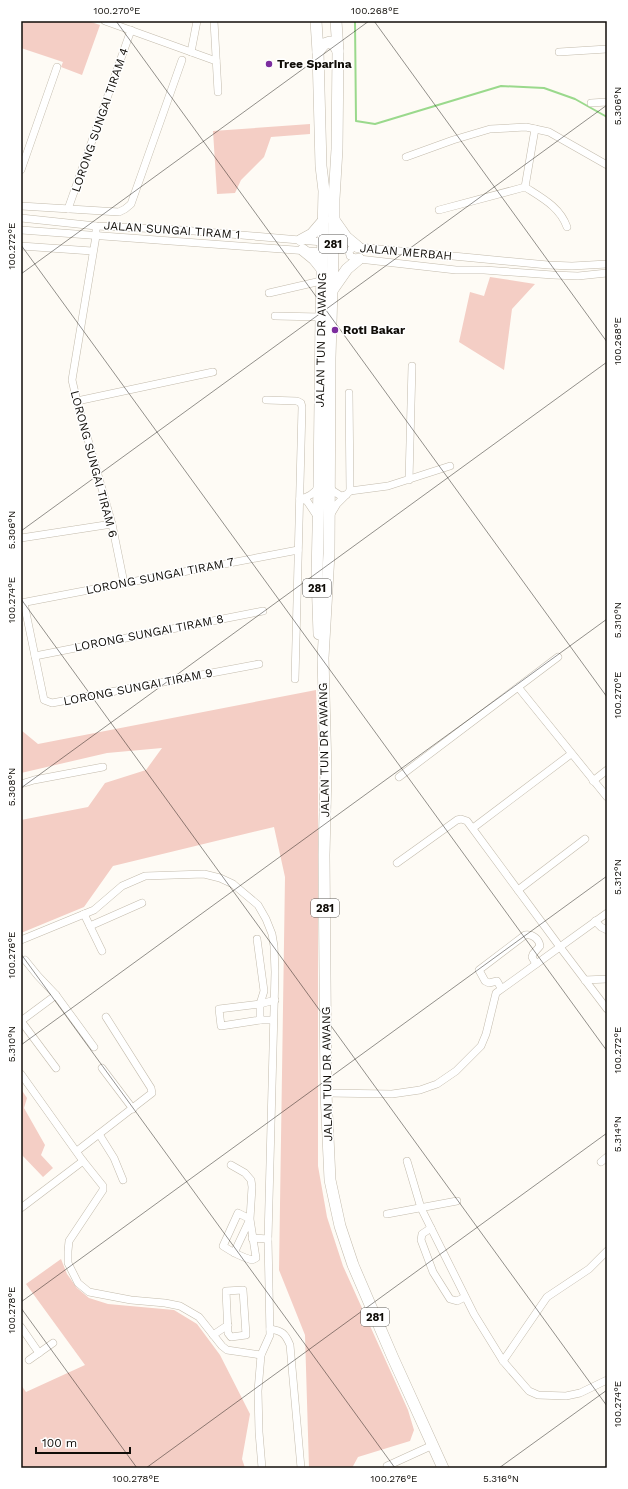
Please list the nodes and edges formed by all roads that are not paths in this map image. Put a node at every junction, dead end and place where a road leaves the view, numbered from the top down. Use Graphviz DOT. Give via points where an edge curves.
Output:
graph roads {
  1 [pos="105,21"];
  2 [pos="197,21"];
  3 [pos="214,21"];
  4 [pos="316,21"];
  5 [pos="323,21"];
  6 [pos="327,21"];
  7 [pos="336,21"];
  8 [pos="131,30"];
  9 [pos="607,49"];
  10 [pos="338,51"];
  11 [pos="191,52"];
  12 [pos="318,52"];
  13 [pos="559,52"];
  14 [pos="182,60"];
  15 [pos="216,61"];
  16 [pos="57,67"];
  17 [pos="218,92"];
  18 [pos="607,102"];
  19 [pos="591,103"];
  20 [pos="535,129"];
  21 [pos="406,157"];
  22 [pos="607,165"];
  23 [pos="21,170"];
  24 [pos="526,187"];
  25 [pos="21,206"];
  26 [pos="68,209"];
  27 [pos="439,210"];
  28 [pos="21,218"];
  29 [pos="329,220"];
  30 [pos="96,226"];
  31 [pos="567,227"];
  32 [pos="21,230"];
  33 [pos="96,236"];
  34 [pos="302,245"];
  35 [pos="21,246"];
  36 [pos="323,247"];
  37 [pos="358,247"];
  38 [pos="92,251"];
  39 [pos="359,259"];
  40 [pos="607,264"];
  41 [pos="322,269"];
  42 [pos="607,273"];
  43 [pos="321,281"];
  44 [pos="333,289"];
  45 [pos="269,293"];
  46 [pos="275,316"];
  47 [pos="320,318"];
  48 [pos="412,366"];
  49 [pos="213,372"];
  50 [pos="350,394"];
  51 [pos="266,400"];
  52 [pos="77,401"];
  53 [pos="450,466"];
  54 [pos="409,480"];
  55 [pos="325,486"];
  56 [pos="348,493"];
  57 [pos="300,499"];
  58 [pos="330,516"];
  59 [pos="318,518"];
  60 [pos="112,524"];
  61 [pos="21,538"];
  62 [pos="298,550"];
  63 [pos="124,583"];
  64 [pos="23,603"];
  65 [pos="263,610"];
  66 [pos="35,656"];
  67 [pos="558,657"];
  68 [pos="323,658"];
  69 [pos="258,664"];
  70 [pos="295,679"];
  71 [pos="518,687"];
  72 [pos="571,754"];
  73 [pos="103,767"];
  74 [pos="607,770"];
  75 [pos="399,777"];
  76 [pos="593,781"];
  77 [pos="21,784"];
  78 [pos="607,797"];
  79 [pos="473,828"];
  80 [pos="585,839"];
  81 [pos="397,863"];
  82 [pos="518,890"];
  83 [pos="142,903"];
  84 [pos="607,913"];
  85 [pos="84,914"];
  86 [pos="595,921"];
  87 [pos="90,926"];
  88 [pos="607,930"];
  89 [pos="258,939"];
  90 [pos="21,940"];
  91 [pos="560,947"];
  92 [pos="102,951"];
  93 [pos="25,960"];
  94 [pos="536,964"];
  95 [pos="607,979"];
  96 [pos="585,980"];
  97 [pos="501,988"];
  98 [pos="56,995"];
  99 [pos="275,1000"];
  100 [pos="260,1004"];
  101 [pos="607,1009"];
  102 [pos="106,1017"];
  103 [pos="260,1020"];
  104 [pos="273,1020"];
  105 [pos="21,1021"];
  106 [pos="94,1047"];
  107 [pos="56,1068"];
  108 [pos="102,1068"];
  109 [pos="21,1074"];
  110 [pos="326,1093"];
  111 [pos="132,1109"];
  112 [pos="100,1134"];
  113 [pos="77,1152"];
  114 [pos="83,1160"];
  115 [pos="407,1161"];
  116 [pos="231,1165"];
  117 [pos="122,1180"];
  118 [pos="457,1201"];
  119 [pos="21,1208"];
  120 [pos="421,1208"];
  121 [pos="387,1214"];
  122 [pos="250,1219"];
  123 [pos="431,1228"];
  124 [pos="252,1238"];
  125 [pos="268,1239"];
  126 [pos="255,1250"];
  127 [pos="268,1250"];
  128 [pos="607,1251"];
  129 [pos="234,1253"];
  130 [pos="465,1297"];
  131 [pos="228,1325"];
  132 [pos="21,1327"];
  133 [pos="270,1329"];
  134 [pos="213,1335"];
  135 [pos="53,1343"];
  136 [pos="39,1353"];
  137 [pos="261,1355"];
  138 [pos="29,1360"];
  139 [pos="503,1361"];
  140 [pos="607,1380"];
  141 [pos="433,1445"];
  142 [pos="387,1466"];
  143 [pos="441,1467"];
  144 [pos="262,1468"];
  145 [pos="301,1468"];
  1 -- 8 [label="street"];
  2 -- 11 [label="street"];
  3 -- 15 [label="street"];
  4 -- 12 [label="main road, JALAN TUN DR AWANG / 281"];
  5 -- 6 [label="main road"];
  7 -- 10 [label="main road, JALAN TUN DR AWANG / 281"];
  8 -- 11 [label="street"];
  8 -- 26 [label="street, LORONG SUNGAI TIRAM 4"];
  9 -- 13 [label="street"];
  10 -- 12 [label="main road" via="333,44 327,42"];
  10 -- 29 [label="main road, JALAN TUN DR AWANG / 281" via="338,149 334,199"];
  11 -- 15 [label="street"];
  12 -- 29 [label="main road, JALAN TUN DR AWANG / 281" via="321,166"];
  14 -- 26 [label="street" via="131,204 119,212"];
  15 -- 17 [label="street"];
  16 -- 23 [label="street"];
  18 -- 19 [label="street"];
  20 -- 21 [label="street" via="526,127 490,130"];
  20 -- 22 [label="street" via="549,132"];
  20 -- 24 [label="street"];
  24 -- 27 [label="street"];
  24 -- 31 [label="street" via="558,211"];
  25 -- 26 [label="street"];
  28 -- 30 [label="street, JALAN SUNGAI TIRAM 1"];
  29 -- 34 [label="main road"];
  29 -- 36 [label="main road, JALAN TUN DR AWANG / 281"];
  29 -- 37 [label="main road"];
  29 -- 44 [label="main road, JALAN TUN DR AWANG / 281"];
  30 -- 33 [label="street, LORONG SUNGAI TIRAM 6"];
  30 -- 34 [label="street, JALAN SUNGAI TIRAM 1" via="182,230"];
  32 -- 33 [label="street, JALAN SUNGAI TIRAM 1"];
  33 -- 34 [label="street, JALAN SUNGAI TIRAM 1"];
  33 -- 38 [label="street, LORONG SUNGAI TIRAM 6"];
  34 -- 36 [label="street, JALAN SUNGAI TIRAM 1"];
  34 -- 41 [label="main road"];
  35 -- 38 [label="street"];
  36 -- 41 [label="main road, JALAN TUN DR AWANG / 281"];
  37 -- 39 [label="street, JALAN MERBAH" via="352,248 349,254"];
  37 -- 40 [label="street, JALAN MERBAH" via="564,266"];
  38 -- 52 [label="street, LORONG SUNGAI TIRAM 6" via="72,380"];
  39 -- 42 [label="street, JALAN MERBAH" via="456,270 578,276"];
  39 -- 44 [label="main road" via="347,269"];
  41 -- 43 [label="main road, JALAN TUN DR AWANG / 281"];
  43 -- 45 [label="street"];
  43 -- 47 [label="main road, JALAN TUN DR AWANG / 281"];
  44 -- 55 [label="main road, JALAN TUN DR AWANG / 281"];
  46 -- 47 [label="street"];
  47 -- 55 [label="main road, JALAN TUN DR AWANG / 281"];
  48 -- 54 [label="street"];
  49 -- 52 [label="street"];
  50 -- 56 [label="street"];
  51 -- 57 [label="street" via="301,403"];
  52 -- 60 [label="street, LORONG SUNGAI TIRAM 6"];
  53 -- 54 [label="street"];
  54 -- 56 [label="street"];
  55 -- 56 [label="street" via="341,496"];
  55 -- 57 [label="street" via="307,498"];
  55 -- 58 [label="main road, JALAN TUN DR AWANG / 281"];
  55 -- 59 [label="main road, JALAN TUN DR AWANG / 281"];
  56 -- 58 [label="street" via="333,508"];
  57 -- 59 [label="street" via="307,501"];
  57 -- 62 [label="street"];
  58 -- 68 [label="main road, JALAN TUN DR AWANG / 281"];
  59 -- 68 [label="main road, JALAN TUN DR AWANG / 281" via="316,576 318,629"];
  60 -- 61 [label="street"];
  60 -- 63 [label="street, LORONG SUNGAI TIRAM 6"];
  62 -- 63 [label="street, LORONG SUNGAI TIRAM 7"];
  62 -- 70 [label="street"];
  63 -- 64 [label="street, LORONG SUNGAI TIRAM 7"];
  64 -- 66 [label="street, LORONG SUNGAI TIRAM 9"];
  65 -- 66 [label="street, LORONG SUNGAI TIRAM 8"];
  66 -- 69 [label="street, LORONG SUNGAI TIRAM 9" via="44,700 52,703"];
  67 -- 71 [label="street"];
  68 -- 110 [label="main road, JALAN TUN DR AWANG / 281" via="326,771"];
  71 -- 72 [label="street"];
  71 -- 75 [label="street"];
  72 -- 76 [label="street"];
  72 -- 79 [label="street"];
  73 -- 77 [label="street"];
  74 -- 76 [label="street"];
  76 -- 78 [label="street"];
  79 -- 81 [label="street" via="464,819 457,820"];
  79 -- 82 [label="street"];
  80 -- 82 [label="street"];
  82 -- 91 [label="street"];
  83 -- 87 [label="street"];
  84 -- 86 [label="street"];
  85 -- 87 [label="street"];
  85 -- 90 [label="street"];
  85 -- 99 [label="street" via="99,906 122,886 145,876 204,874 220,878 233,884 258,905 266,919 274,946"];
  86 -- 88 [label="street"];
  86 -- 91 [label="street"];
  87 -- 92 [label="street"];
  89 -- 100 [label="street" via="264,991"];
  91 -- 94 [label="street"];
  91 -- 96 [label="street"];
  93 -- 98 [label="street"];
  94 -- 97 [label="street"];
  94 -- 97 [label="street" via="532,957 540,942 533,935 525,935 479,970 485,981 497,981"];
  95 -- 96 [label="street"];
  96 -- 101 [label="street"];
  97 -- 110 [label="street" via="494,996 481,1046 456,1071 437,1084 420,1090 392,1094"];
  98 -- 105 [label="street"];
  98 -- 106 [label="street"];
  99 -- 100 [label="street"];
  99 -- 104 [label="street"];
  100 -- 103 [label="street"];
  100 -- 103 [label="street" via="219,1009 220,1026"];
  102 -- 111 [label="street" via="152,1090 150,1096"];
  103 -- 104 [label="street"];
  104 -- 125 [label="street"];
  105 -- 107 [label="street"];
  108 -- 111 [label="street"];
  109 -- 113 [label="street"];
  110 -- 141 [label="main road, JALAN TUN DR AWANG / 281" via="330,1180 340,1226 356,1271"];
  111 -- 112 [label="street"];
  112 -- 113 [label="street"];
  112 -- 117 [label="street" via="114,1158"];
  113 -- 114 [label="street"];
  114 -- 119 [label="street"];
  114 -- 134 [label="street" via="100,1181 103,1190 69,1241 68,1263 78,1283 89,1292 180,1306 199,1317"];
  115 -- 120 [label="street"];
  116 -- 122 [label="street" via="245,1172 251,1180"];
  118 -- 120 [label="street"];
  120 -- 121 [label="street"];
  120 -- 123 [label="street"];
  122 -- 124 [label="street"];
  122 -- 129 [label="street"];
  122 -- 129 [label="street" via="238,1213 223,1246"];
  123 -- 130 [label="street"];
  123 -- 130 [label="street" via="422,1234 421,1240 433,1272 450,1298 458,1301"];
  124 -- 125 [label="street"];
  124 -- 126 [label="street"];
  125 -- 127 [label="street"];
  126 -- 127 [label="street"];
  126 -- 129 [label="street" via="256,1258 252,1260"];
  127 -- 133 [label="street"];
  128 -- 139 [label="street" via="589,1270 547,1297"];
  130 -- 139 [label="street"];
  131 -- 131 [label="street" via="231,1337 246,1335 243,1290 226,1291"];
  131 -- 134 [label="street"];
  132 -- 136 [label="street"];
  133 -- 137 [label="street"];
  133 -- 145 [label="street" via="280,1331 290,1345"];
  134 -- 137 [label="street" via="227,1350"];
  135 -- 136 [label="street"];
  136 -- 138 [label="street"];
  137 -- 144 [label="street" via="258,1398"];
  139 -- 140 [label="street" via="529,1391 538,1395 566,1396 580,1393"];
  141 -- 142 [label="street"];
  141 -- 143 [label="main road, JALAN TUN DR AWANG / 281"];
}
